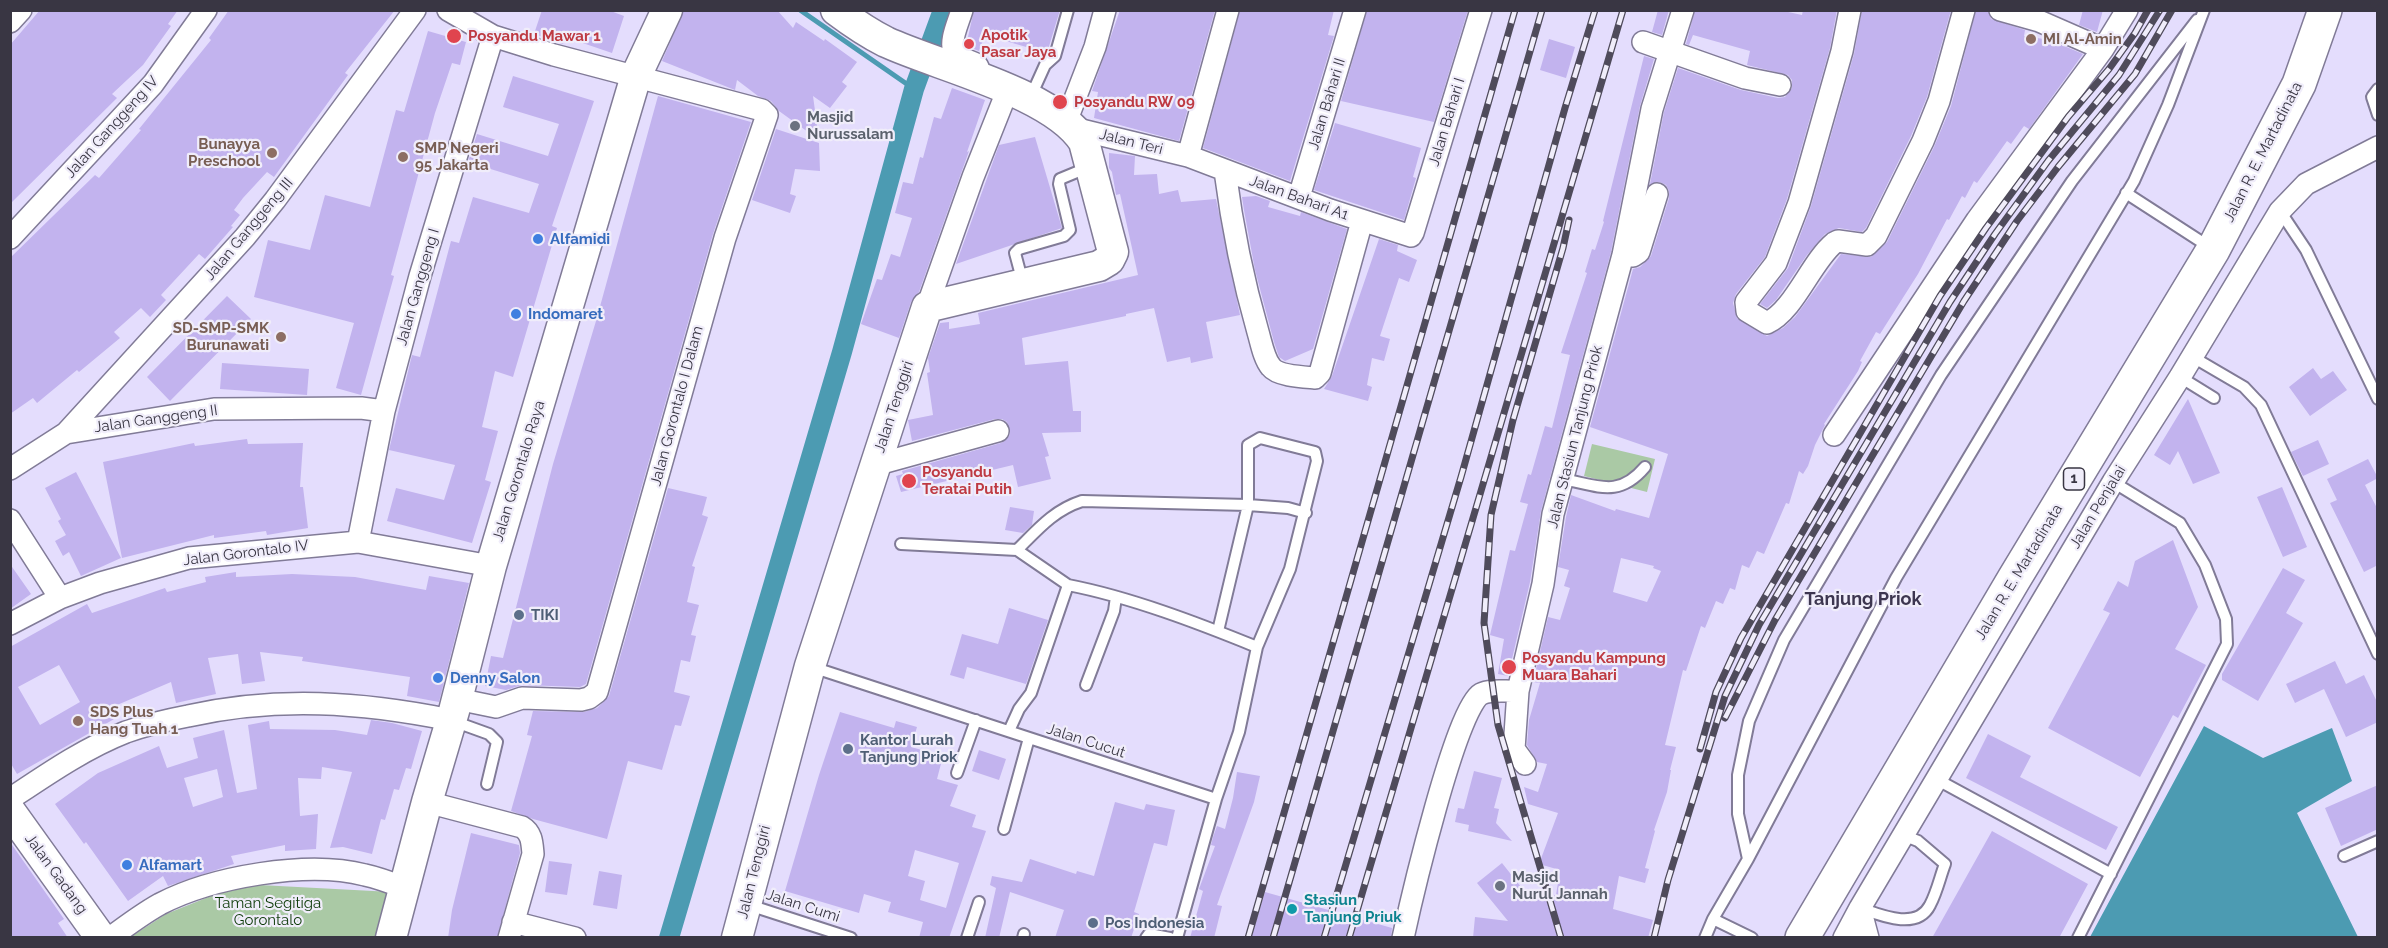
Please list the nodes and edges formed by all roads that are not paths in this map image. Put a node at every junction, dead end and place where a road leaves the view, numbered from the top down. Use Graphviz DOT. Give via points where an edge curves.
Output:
graph roads {
  1 [pos="21,10"];
  2 [pos="206,10"];
  3 [pos="415,10"];
  4 [pos="448,10"];
  5 [pos="667,10"];
  6 [pos="836,10"];
  7 [pos="962,10"];
  8 [pos="1068,10"];
  9 [pos="1105,10"];
  10 [pos="1228,10"];
  11 [pos="1355,10"];
  12 [pos="1481,10"];
  13 [pos="1683,10"];
  14 [pos="1850,10"];
  15 [pos="1964,10"];
  16 [pos="2000,10"];
  17 [pos="2127,10"];
  18 [pos="2204,10"];
  19 [pos="2306,10"];
  20 [pos="2325,10"];
  21 [pos="10,22"];
  22 [pos="873,27"];
  23 [pos="493,36"];
  24 [pos="1643,42"];
  25 [pos="2103,49"];
  26 [pos="1670,51"];
  27 [pos="636,76"];
  28 [pos="997,85"];
  29 [pos="1780,85"];
  30 [pos="2378,88"];
  31 [pos="2378,115"];
  32 [pos="1070,125"];
  33 [pos="2378,147"];
  34 [pos="1188,156"];
  35 [pos="1089,167"];
  36 [pos="1225,171"];
  37 [pos="2126,193"];
  38 [pos="1657,194"];
  39 [pos="1299,197"];
  40 [pos="2280,211"];
  41 [pos="1362,221"];
  42 [pos="1412,235"];
  43 [pos="10,238"];
  44 [pos="2205,244"];
  45 [pos="1623,255"];
  46 [pos="1023,284"];
  47 [pos="927,307"];
  48 [pos="2191,356"];
  49 [pos="2180,377"];
  50 [pos="2214,398"];
  51 [pos="2378,399"];
  52 [pos="384,411"];
  53 [pos="998,430"];
  54 [pos="66,433"];
  55 [pos="1834,435"];
  56 [pos="875,465"];
  57 [pos="1645,467"];
  58 [pos="10,469"];
  59 [pos="1562,479"];
  60 [pos="2113,482"];
  61 [pos="1248,505"];
  62 [pos="1306,513"];
  63 [pos="10,520"];
  64 [pos="357,542"];
  65 [pos="901,544"];
  66 [pos="1017,550"];
  67 [pos="491,566"];
  68 [pos="1068,585"];
  69 [pos="1116,597"];
  70 [pos="60,598"];
  71 [pos="10,624"];
  72 [pos="1218,631"];
  73 [pos="1257,647"];
  74 [pos="2378,654"];
  75 [pos="810,666"];
  76 [pos="1086,686"];
  77 [pos="1518,691"];
  78 [pos="454,710"];
  79 [pos="976,720"];
  80 [pos="1009,730"];
  81 [pos="1029,738"];
  82 [pos="1525,764"];
  83 [pos="957,773"];
  84 [pos="1936,779"];
  85 [pos="487,784"];
  86 [pos="10,799"];
  87 [pos="1216,799"];
  88 [pos="427,802"];
  89 [pos="10,811"];
  90 [pos="1004,829"];
  91 [pos="1903,835"];
  92 [pos="2378,841"];
  93 [pos="2343,856"];
  94 [pos="1748,859"];
  95 [pos="2110,874"];
  96 [pos="405,888"];
  97 [pos="979,902"];
  98 [pos="746,904"];
  99 [pos="1860,908"];
  100 [pos="1713,919"];
  101 [pos="511,930"];
  102 [pos="101,938"];
  103 [pos="110,938"];
  104 [pos="392,938"];
  105 [pos="575,938"];
  106 [pos="737,938"];
  107 [pos="851,938"];
  108 [pos="967,938"];
  109 [pos="1146,938"];
  110 [pos="1170,938"];
  111 [pos="1177,938"];
  112 [pos="1403,938"];
  113 [pos="1706,938"];
  114 [pos="1752,938"];
  115 [pos="1785,938"];
  116 [pos="1802,938"];
  117 [pos="1844,938"];
  118 [pos="1868,938"];
  119 [pos="2078,938"];
  1 -- 21 [label="street"];
  2 -- 43 [label="street, Jalan Ganggeng IV" via="153,84"];
  3 -- 54 [label="street, Jalan Ganggeng III" via="245,237"];
  4 -- 23 [label="street, Jalan Gorontalo I Dalam"];
  5 -- 27 [label="street, Jalan Gorontalo Raya"];
  6 -- 22 [label="street"];
  7 -- 28 [label="street" via="953,44 956,55 976,64"];
  8 -- 28 [label="lane" via="1054,56 1046,65"];
  9 -- 32 [label="street"];
  10 -- 34 [label="street"];
  11 -- 39 [label="street, Jalan Bahari II"];
  12 -- 42 [label="street, Jalan Bahari I"];
  13 -- 26 [label="street, Jalan Stasiun Tanjung Priok"];
  14 -- 15 [label="street" via="1798,203 1776,263 1746,302 1747,310 1767,323 1773,321 1834,243 1867,245 1876,236 1939,101"];
  16 -- 25 [label="street" via="2039,21"];
  17 -- 25 [label="street"];
  18 -- 37 [label="lane" via="2168,105"];
  18 -- 94 [label="lane" via="2072,181 1941,375 1784,640 1749,721 1738,776 1738,814"];
  19 -- 44 [label="highway, Jalan R. E. Martadinata / 1"];
  20 -- 44 [label="highway, Jalan R. E. Martadinata / 1" via="2299,84"];
  22 -- 28 [label="street"];
  23 -- 27 [label="street, Jalan Gorontalo I Dalam"];
  23 -- 52 [label="street, Jalan Ganggeng I" via="420,276"];
  24 -- 26 [label="street"];
  25 -- 55 [label="street" via="1977,220"];
  26 -- 29 [label="street" via="1745,78"];
  26 -- 45 [label="street, Jalan Stasiun Tanjung Priok" via="1652,109"];
  27 -- 67 [label="street, Jalan Gorontalo Raya"];
  27 -- 78 [label="street, Jalan Gorontalo I Dalam" via="762,110 767,120 725,238 597,692 581,700 522,698 496,707"];
  28 -- 32 [label="street"];
  28 -- 47 [label="street" via="973,177"];
  30 -- 31 [label="lane" via="2372,97"];
  32 -- 34 [label="street, Jalan Teri"];
  32 -- 35 [label="street" via="1084,142"];
  33 -- 40 [label="street, Jalan Penjalai" via="2306,184"];
  34 -- 36 [label="street, Jalan Bahari A1"];
  35 -- 46 [label="lane" via="1060,179 1070,230 1064,236 1015,253"];
  35 -- 46 [label="street" via="1113,252 1109,260 1099,266"];
  36 -- 39 [label="street, Jalan Bahari A1"];
  36 -- 41 [label="street" via="1252,310 1269,363 1275,370 1315,378 1320,373"];
  37 -- 44 [label="lane"];
  37 -- 94 [label="lane" via="1896,578"];
  38 -- 45 [label="street" via="1639,252"];
  39 -- 41 [label="street, Jalan Bahari A1"];
  40 -- 48 [label="street, Jalan Penjalai"];
  40 -- 51 [label="lane" via="2306,250"];
  41 -- 42 [label="street, Jalan Bahari A1"];
  44 -- 115 [label="highway, Jalan R. E. Martadinata / 1" via="2150,324 2035,510"];
  44 -- 116 [label="highway, Jalan R. E. Martadinata / 1" via="2020,569"];
  45 -- 59 [label="street, Jalan Stasiun Tanjung Priok"];
  46 -- 47 [label="street"];
  47 -- 56 [label="street, Jalan Tenggiri"];
  48 -- 49 [label="street, Jalan Penjalai"];
  48 -- 74 [label="lane" via="2244,387 2261,405"];
  49 -- 50 [label="lane"];
  49 -- 60 [label="street, Jalan Penjalai"];
  52 -- 54 [label="street, Jalan Ganggeng II" via="213,409"];
  52 -- 64 [label="street, Jalan Ganggeng I"];
  53 -- 56 [label="street"];
  54 -- 58 [label="street, Jalan Ganggeng II"];
  56 -- 75 [label="street, Jalan Tenggiri"];
  57 -- 59 [label="lane" via="1634,480 1611,489"];
  59 -- 77 [label="street, Jalan Stasiun Tanjung Priok"];
  60 -- 84 [label="street, Jalan Penjalai"];
  60 -- 95 [label="lane" via="2180,523 2205,565 2222,608 2227,644"];
  61 -- 62 [label="lane"];
  61 -- 62 [label="lane" via="1248,445 1260,438 1315,452 1317,461"];
  61 -- 66 [label="lane" via="1082,501 1051,516"];
  61 -- 72 [label="lane"];
  62 -- 73 [label="lane" via="1290,569"];
  63 -- 70 [label="street"];
  64 -- 67 [label="street, Jalan Gorontalo IV"];
  64 -- 70 [label="street, Jalan Gorontalo IV" via="189,558 130,573"];
  65 -- 66 [label="lane"];
  66 -- 68 [label="lane"];
  67 -- 78 [label="street, Jalan Gorontalo Raya"];
  68 -- 69 [label="lane"];
  68 -- 80 [label="lane" via="1031,693"];
  69 -- 72 [label="lane"];
  69 -- 76 [label="lane"];
  70 -- 71 [label="street, Jalan Gorontalo IV"];
  72 -- 73 [label="lane"];
  73 -- 87 [label="lane" via="1239,732"];
  75 -- 79 [label="lane, Jalan Cucut"];
  75 -- 98 [label="street, Jalan Tenggiri"];
  77 -- 82 [label="street, Jalan Stasiun Tanjung Priok" via="1514,749"];
  77 -- 112 [label="street" via="1481,694 1470,705 1424,850"];
  78 -- 85 [label="lane" via="497,742"];
  78 -- 86 [label="street, Jalan Gorontalo I Dalam" via="408,712 293,702 205,712 124,733"];
  78 -- 88 [label="street, Jalan Gorontalo Raya"];
  79 -- 80 [label="lane, Jalan Cucut"];
  79 -- 83 [label="lane"];
  80 -- 81 [label="lane, Jalan Cucut"];
  81 -- 87 [label="lane, Jalan Cucut"];
  81 -- 90 [label="lane"];
  84 -- 91 [label="street, Jalan Penjalai"];
  84 -- 95 [label="lane"];
  87 -- 111 [label="lane"];
  88 -- 96 [label="street, Jalan Gorontalo Raya"];
  88 -- 101 [label="street" via="527,831 533,854"];
  89 -- 102 [label="street, Jalan Gadang"];
  91 -- 99 [label="street, Jalan Penjalai"];
  91 -- 99 [label="lane" via="1945,864 1929,907 1913,918 1895,920"];
  92 -- 93 [label="lane"];
  94 -- 100 [label="lane"];
  95 -- 119 [label="lane"];
  96 -- 103 [label="street" via="338,870 244,876 160,904"];
  96 -- 104 [label="street, Jalan Gorontalo Raya"];
  97 -- 108 [label="lane"];
  98 -- 106 [label="street, Jalan Tenggiri"];
  98 -- 107 [label="lane, Jalan Cumi"];
  99 -- 117 [label="street, Jalan Penjalai"];
  99 -- 118 [label="street"];
  100 -- 113 [label="lane"];
  100 -- 114 [label="lane"];
  101 -- 105 [label="street"];
  109 -- 110 [label="lane" via="1149,934"];
}
